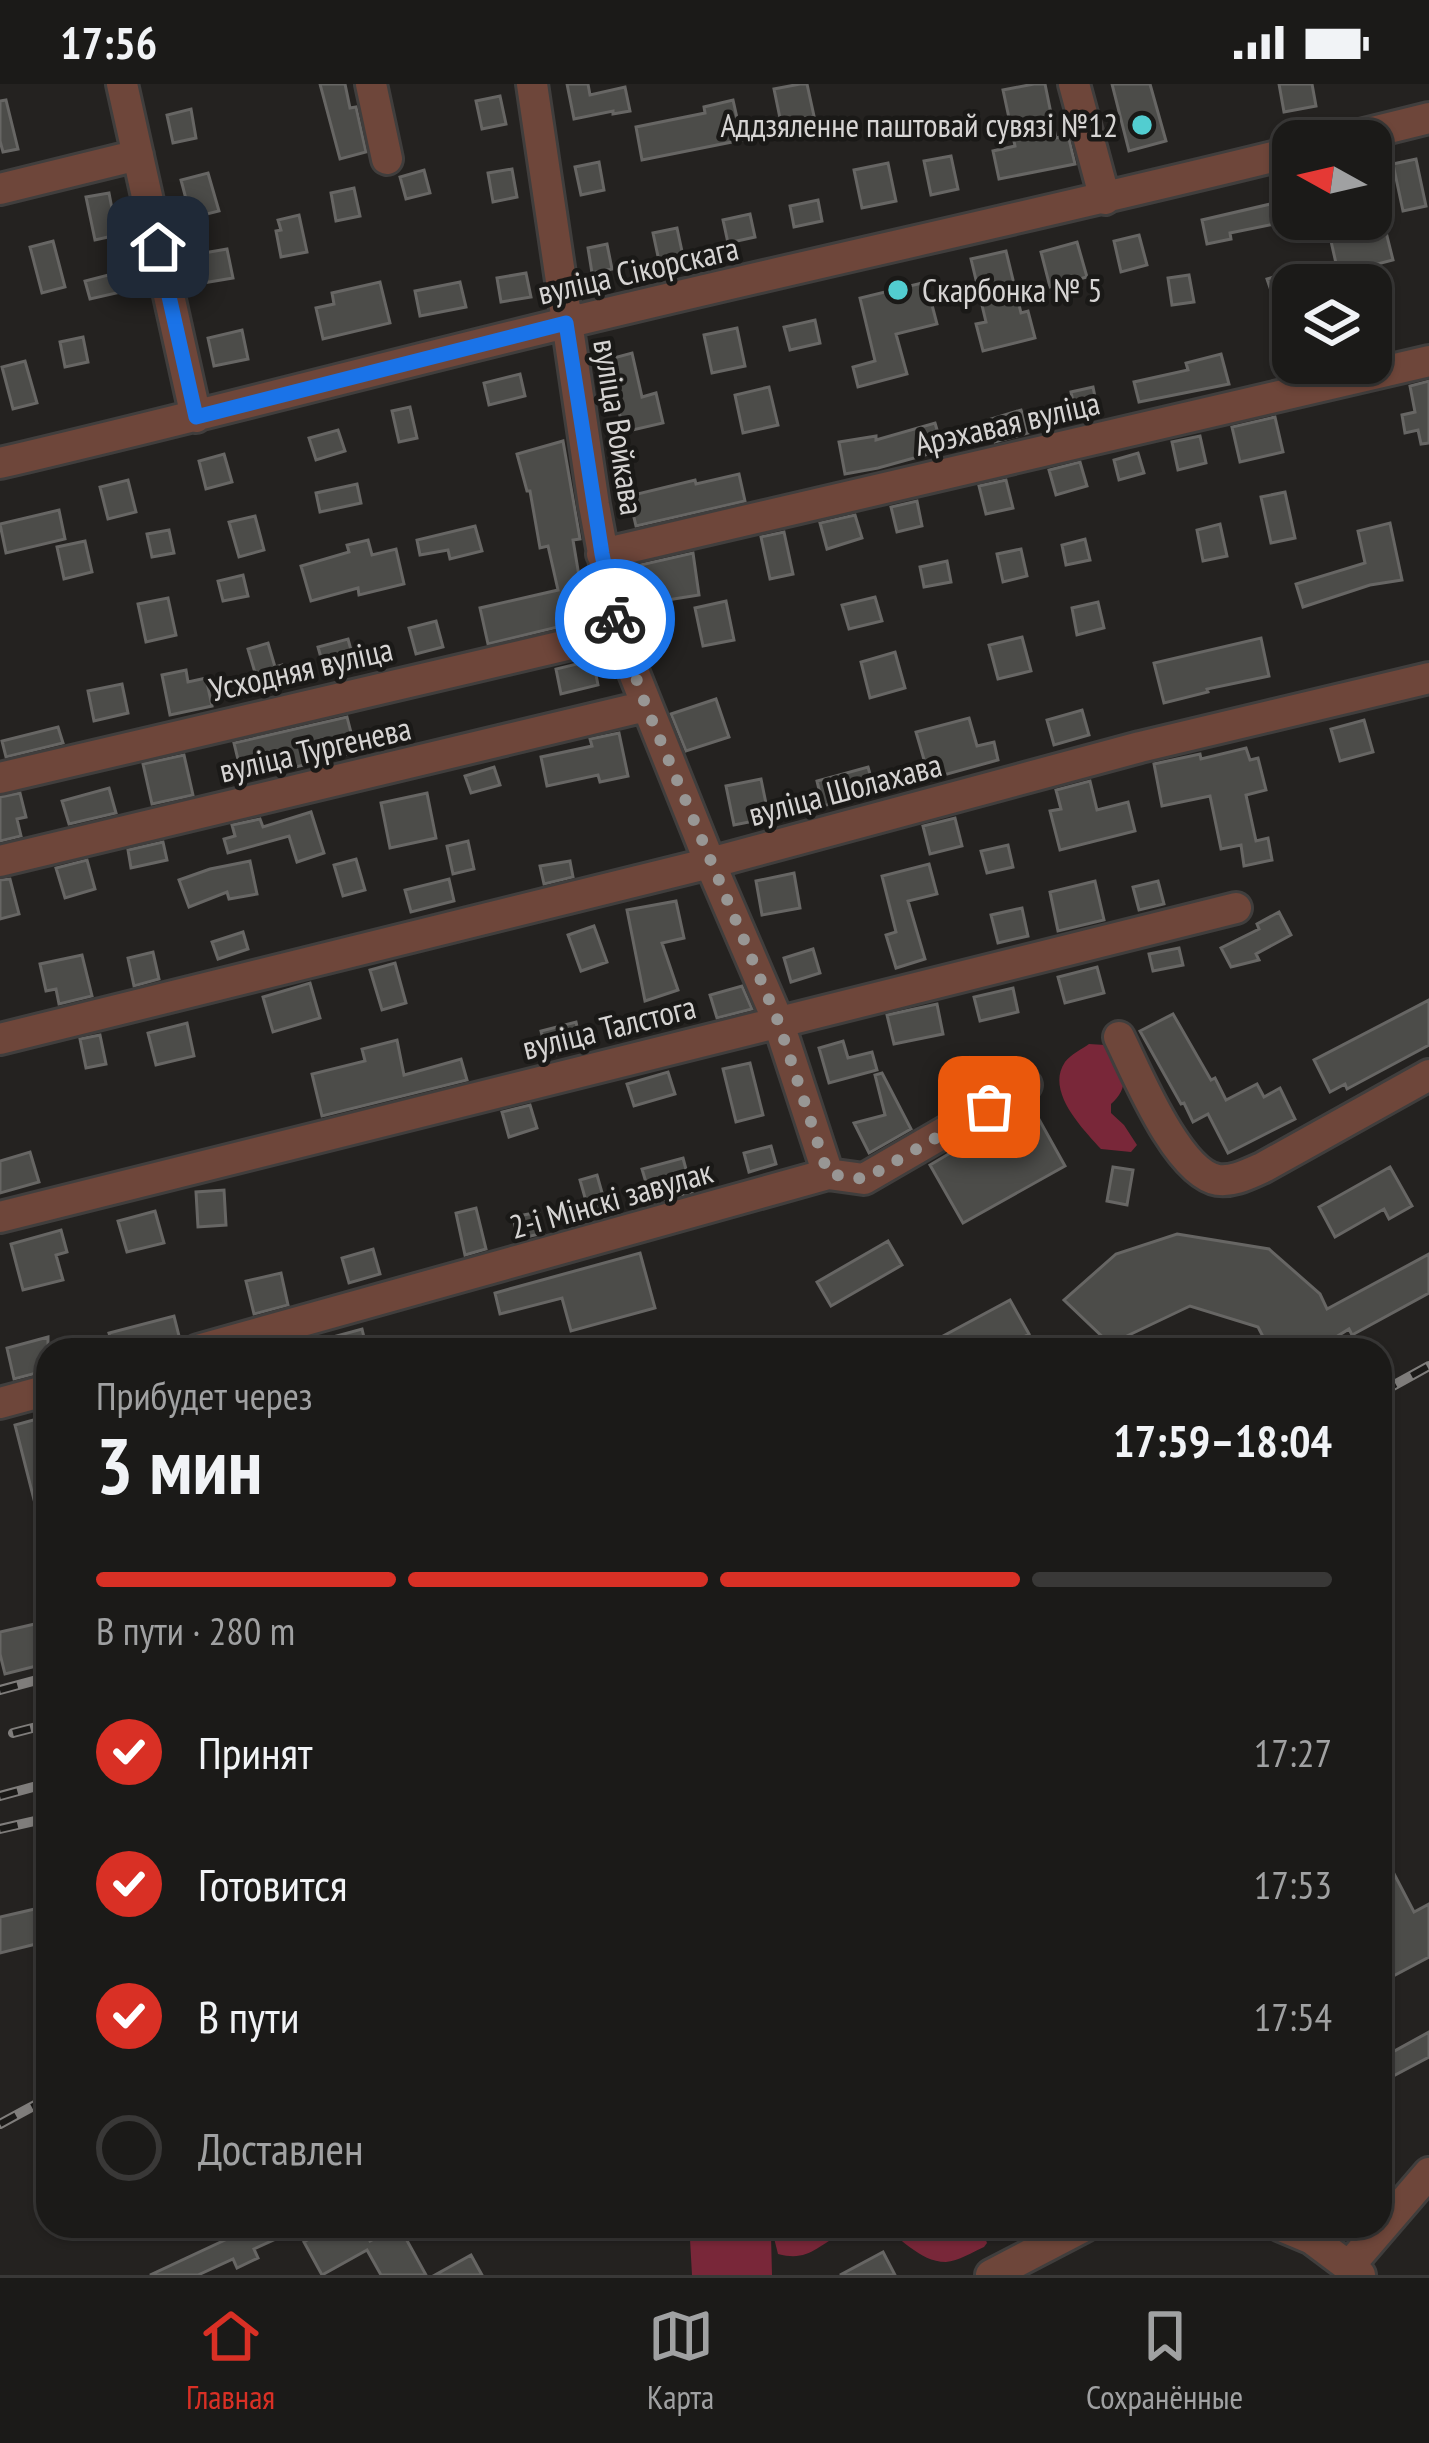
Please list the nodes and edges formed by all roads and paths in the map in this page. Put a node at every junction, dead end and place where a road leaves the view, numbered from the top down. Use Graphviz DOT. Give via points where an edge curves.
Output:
graph roads {
  1 [pos="122,84"];
  2 [pos="371,84"];
  3 [pos="532,84"];
  4 [pos="1075,84"];
  5 [pos="1429,118"];
  6 [pos="1392,127"];
  7 [pos="138,155"];
  8 [pos="1272,157"];
  9 [pos="387,159"];
  10 [pos="0,189"];
  11 [pos="1105,199"];
  12 [pos="566,323"];
  13 [pos="1429,361"];
  14 [pos="196,417"];
  15 [pos="0,463"];
  16 [pos="602,554"];
  17 [pos="618,633"];
  18 [pos="1429,678"];
  19 [pos="646,706"];
  20 [pos="0,778"];
  21 [pos="0,861"];
  22 [pos="710,863"];
  23 [pos="1236,908"];
  24 [pos="778,1021"];
  25 [pos="1119,1037"];
  26 [pos="0,1039"];
  27 [pos="1429,1075"];
  28 [pos="1026,1085"];
  29 [pos="828,1174"];
  30 [pos="0,1217"];
  31 [pos="241,1338"];
  32 [pos="36,1393"];
  33 [pos="0,1403"];
  34 [pos="1429,2173"];
  35 [pos="1392,2221"];
  36 [pos="1062,2238"];
  37 [pos="1308,2238"];
  38 [pos="1379,2238"];
  39 [pos="1354,2270"];
  40 [pos="991,2275"];
  1 -- 7 [label="street"];
  2 -- 9 [label="street"];
  3 -- 12 [label="street, вуліца Войкава"];
  4 -- 11 [label="street"];
  5 -- 6 [label="street"];
  7 -- 10 [label="street"];
  7 -- 14 [label="street"];
  8 -- 11 [label="street, вуліца Сікорскага"];
  11 -- 12 [label="street, вуліца Сікорскага"];
  12 -- 14 [label="street, вуліца Сікорскага"];
  12 -- 16 [label="street, вуліца Войкава"];
  13 -- 16 [label="street, Арэхавая вуліца"];
  14 -- 15 [label="street, вуліца Сікорскага"];
  16 -- 17 [label="street, вуліца Войкава"];
  17 -- 19 [label="street, вуліца Войкава"];
  17 -- 20 [label="street, Усходняя вуліца"];
  18 -- 22 [label="street, вуліца Шолахава"];
  19 -- 21 [label="street, вуліца Тургенева"];
  19 -- 22 [label="street, вуліца Войкава"];
  22 -- 24 [label="street, вуліца Войкава"];
  22 -- 26 [label="street, вуліца Шолахава"];
  23 -- 24 [label="street, вуліца Талстога"];
  24 -- 29 [label="street, вуліца Войкава"];
  24 -- 30 [label="street, вуліца Талстога"];
  25 -- 27 [label="street" via="1171,1139 1216,1180 1262,1168"];
  28 -- 29 [label="street, 2-і Мінскі завулак" via="865,1179"];
  29 -- 31 [label="street, 2-і Мінскі завулак"];
  32 -- 33 [label="street"];
  34 -- 35 [label="street"];
  36 -- 40 [label="street"];
  37 -- 39 [label="street"];
  38 -- 39 [label="street"];
}
